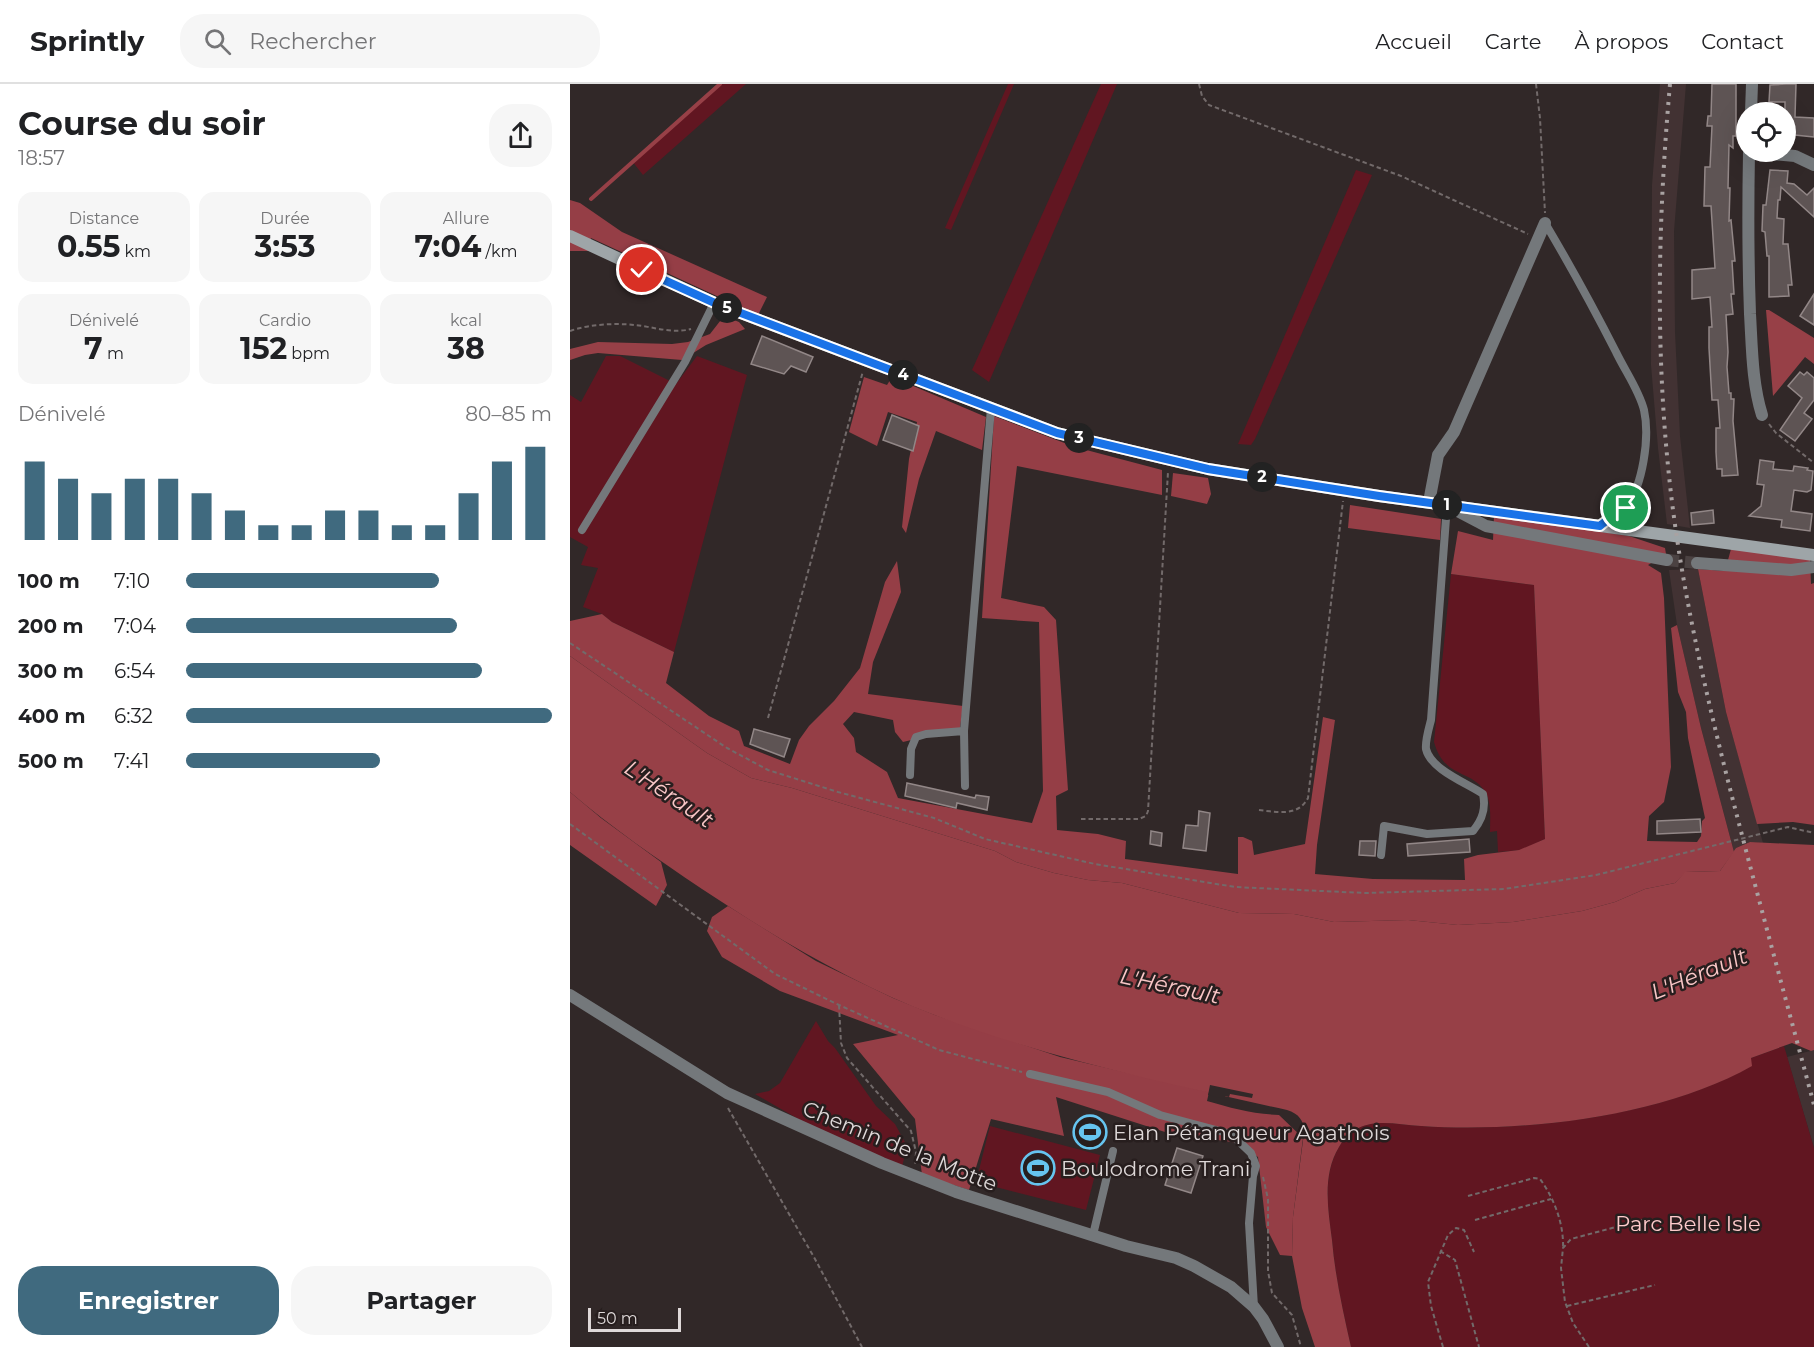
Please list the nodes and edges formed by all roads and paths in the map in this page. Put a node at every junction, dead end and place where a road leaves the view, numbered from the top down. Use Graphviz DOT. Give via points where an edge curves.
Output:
graph roads {
  1 [pos="1198,84"];
  2 [pos="1536,84"];
  3 [pos="1752,84"];
  4 [pos="1751,102"];
  5 [pos="1796,156"];
  6 [pos="1749,162"];
  7 [pos="1814,165"];
  8 [pos="1545,223"];
  9 [pos="570,236"];
  10 [pos="1539,239"];
  11 [pos="714,303"];
  12 [pos="703,325"];
  13 [pos="570,330"];
  14 [pos="866,361"];
  15 [pos="991,408"];
  16 [pos="1762,415"];
  17 [pos="1168,459"];
  18 [pos="1814,463"];
  19 [pos="1344,489"];
  20 [pos="1429,502"];
  21 [pos="1448,506"];
  22 [pos="1600,526"];
  23 [pos="582,530"];
  24 [pos="1814,555"];
  25 [pos="1667,561"];
  26 [pos="1697,563"];
  27 [pos="1814,567"];
  28 [pos="570,643"];
  29 [pos="768,718"];
  30 [pos="964,731"];
  31 [pos="910,775"];
  32 [pos="965,786"];
  33 [pos="1259,810"];
  34 [pos="1081,819"];
  35 [pos="570,824"];
  36 [pos="1814,832"];
  37 [pos="1381,855"];
  38 [pos="570,995"];
  39 [pos="839,1005"];
  40 [pos="1030,1074"];
  41 [pos="728,1107"];
  42 [pos="1113,1151"];
  43 [pos="1256,1166"];
  44 [pos="915,1176"];
  45 [pos="1468,1196"];
  46 [pos="1551,1199"];
  47 [pos="1475,1220"];
  48 [pos="1642,1220"];
  49 [pos="1093,1235"];
  50 [pos="1563,1248"];
  51 [pos="1440,1251"];
  52 [pos="1474,1252"];
  53 [pos="1655,1284"];
  54 [pos="1567,1306"];
  55 [pos="1254,1307"];
  56 [pos="862,1347"];
  57 [pos="1278,1347"];
  58 [pos="1301,1347"];
  59 [pos="1443,1347"];
  60 [pos="1479,1347"];
  61 [pos="1589,1347"];
  1 -- 10 [label="path" via="1209,105 1401,176"];
  2 -- 8 [label="path"];
  3 -- 4 [label="street"];
  5 -- 7 [label="street"];
  6 -- 16 [label="street" via="1751,342 1756,397"];
  8 -- 10 [label="street"];
  8 -- 22 [label="lane" via="1644,410 1645,457 1635,487 1626,508"];
  9 -- 11 [label="main road"];
  10 -- 20 [label="street" via="1454,432 1438,455"];
  11 -- 12 [label="lane"];
  11 -- 14 [label="main road"];
  12 -- 13 [label="path" via="683,331 634,325"];
  12 -- 23 [label="lane" via="685,362"];
  14 -- 15 [label="main road"];
  14 -- 29 [label="path"];
  15 -- 17 [label="main road" via="1057,433"];
  15 -- 30 [label="lane"];
  16 -- 18 [label="path" via="1776,433"];
  17 -- 19 [label="main road" via="1208,469"];
  17 -- 34 [label="path" via="1148,811 1139,819"];
  19 -- 20 [label="main road"];
  19 -- 33 [label="path" via="1308,798 1296,810"];
  20 -- 21 [label="main road"];
  21 -- 22 [label="main road"];
  21 -- 25 [label="street" via="1486,526"];
  21 -- 37 [label="lane" via="1426,748 1445,771 1483,794 1485,805 1480,823 1473,831 1427,834 1384,826"];
  22 -- 24 [label="main road"];
  26 -- 27 [label="street" via="1791,570"];
  28 -- 36 [label="path" via="727,748 768,770 934,818 985,839 1095,864 1235,887 1365,893 1504,889 1596,875 1788,827"];
  30 -- 31 [label="lane" via="916,737 911,749"];
  30 -- 32 [label="lane"];
  35 -- 39 [label="path" via="775,974"];
  38 -- 44 [label="street, Chemin de la Motte" via="727,1093"];
  39 -- 40 [label="path" via="939,1050"];
  39 -- 44 [label="path" via="841,1043 847,1058 911,1131 916,1152"];
  40 -- 43 [label="lane" via="1108,1092 1160,1115 1231,1134 1251,1153"];
  41 -- 56 [label="path"];
  42 -- 49 [label="lane"];
  43 -- 55 [label="lane" via="1249,1223"];
  43 -- 58 [label="path" via="1264,1178 1268,1199 1268,1271 1272,1293 1292,1315"];
  44 -- 49 [label="street, Chemin de la Motte"];
  45 -- 46 [label="path" via="1534,1178 1540,1179"];
  46 -- 47 [label="path"];
  46 -- 50 [label="path"];
  48 -- 50 [label="path" via="1571,1239"];
  49 -- 55 [label="street, Chemin de la Motte" via="1176,1258 1231,1287"];
  50 -- 54 [label="path" via="1561,1268"];
  51 -- 52 [label="path" via="1456,1228 1464,1230"];
  51 -- 59 [label="path" via="1428,1282"];
  51 -- 60 [label="path" via="1455,1260"];
  53 -- 54 [label="path"];
  54 -- 61 [label="path"];
  55 -- 57 [label="street, Chemin de la Motte"];
}
